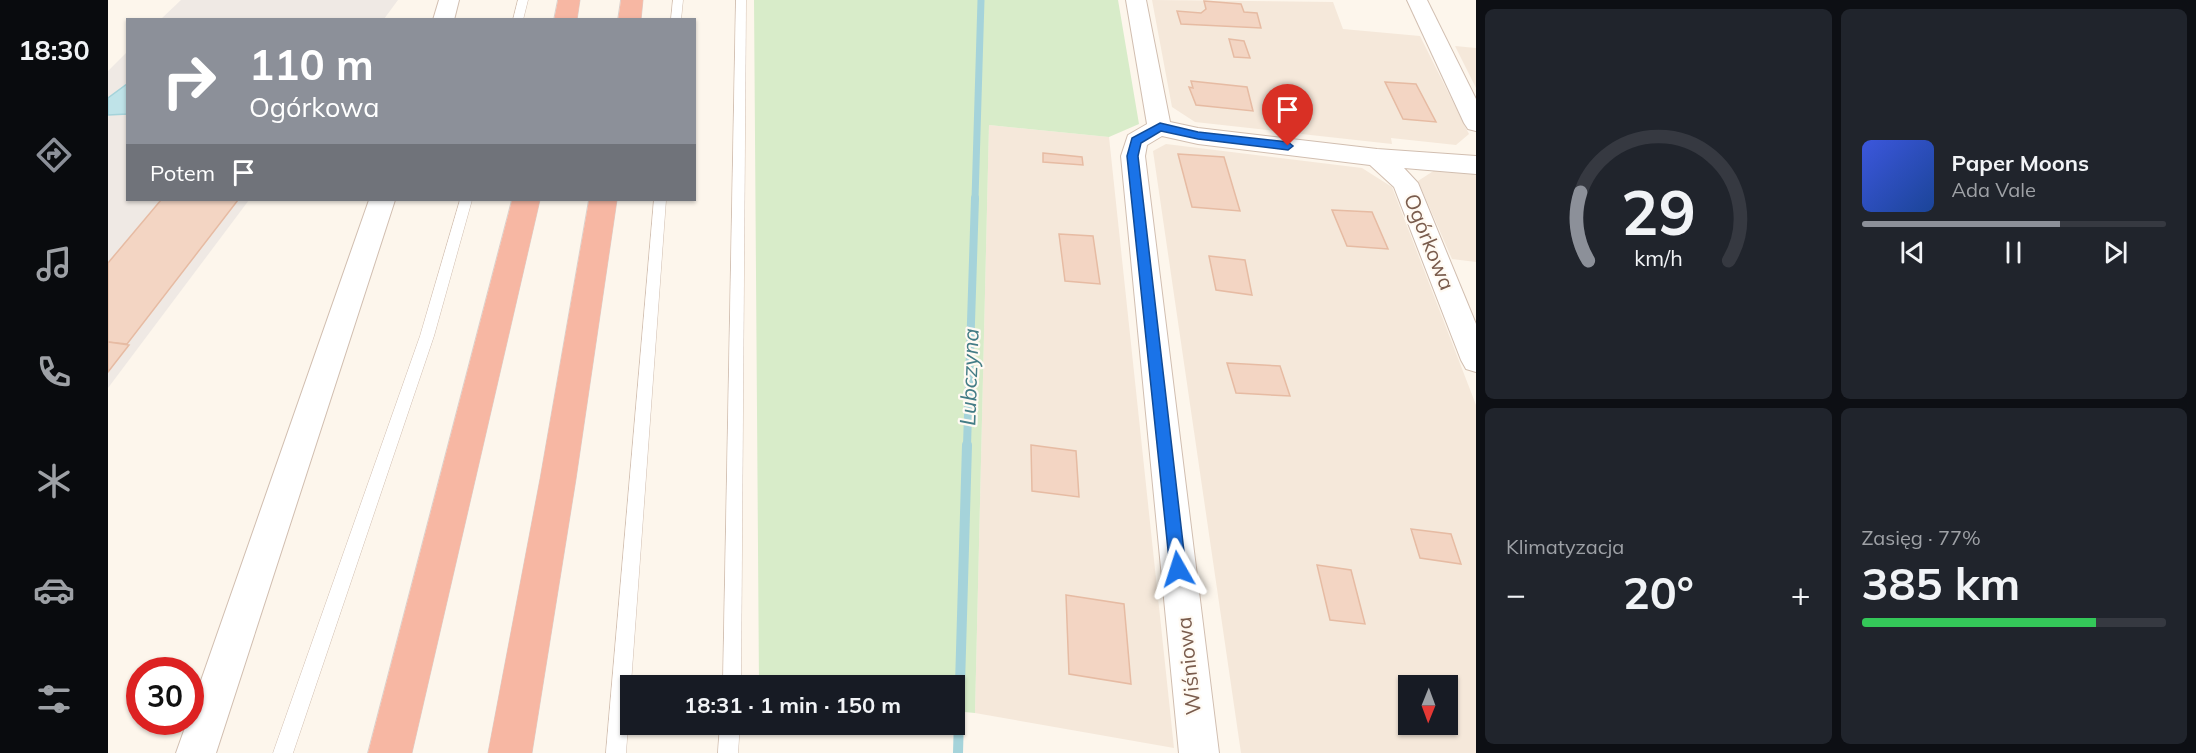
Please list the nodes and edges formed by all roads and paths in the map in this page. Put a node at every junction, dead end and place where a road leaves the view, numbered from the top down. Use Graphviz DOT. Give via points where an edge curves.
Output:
graph roads {
  1 [pos="449,0"];
  2 [pos="523,0"];
  3 [pos="569,0"];
  4 [pos="632,0"];
  5 [pos="678,0"];
  6 [pos="741,0"];
  7 [pos="1136,0"];
  8 [pos="1417,0"];
  9 [pos="443,18"];
  10 [pos="518,18"];
  11 [pos="565,18"];
  12 [pos="629,18"];
  13 [pos="676,18"];
  14 [pos="1476,123"];
  15 [pos="1160,127"];
  16 [pos="1377,157"];
  17 [pos="1476,165"];
  18 [pos="382,201"];
  19 [pos="466,201"];
  20 [pos="526,201"];
  21 [pos="603,201"];
  22 [pos="660,201"];
  23 [pos="1476,360"];
  24 [pos="732,675"];
  25 [pos="729,735"];
  26 [pos="196,753"];
  27 [pos="283,753"];
  28 [pos="390,753"];
  29 [pos="510,753"];
  30 [pos="616,753"];
  31 [pos="728,753"];
  32 [pos="1199,753"];
  1 -- 9 [label="street"];
  2 -- 10 [label="lane"];
  3 -- 11 [label="highway"];
  4 -- 12 [label="highway"];
  5 -- 13 [label="lane"];
  6 -- 24 [label="lane"];
  7 -- 15 [label="street"];
  8 -- 14 [label="street"];
  15 -- 16 [label="street" via="1198,136"];
  15 -- 32 [label="street, Wiśniowa" via="1136,141 1132,156"];
  16 -- 17 [label="street"];
  16 -- 23 [label="street, Ogórkowa" via="1405,183"];
  18 -- 26 [label="street"];
  19 -- 27 [label="lane" via="428,336"];
  20 -- 28 [label="highway"];
  21 -- 29 [label="highway"];
  22 -- 30 [label="lane"];
  25 -- 31 [label="lane"];
}
